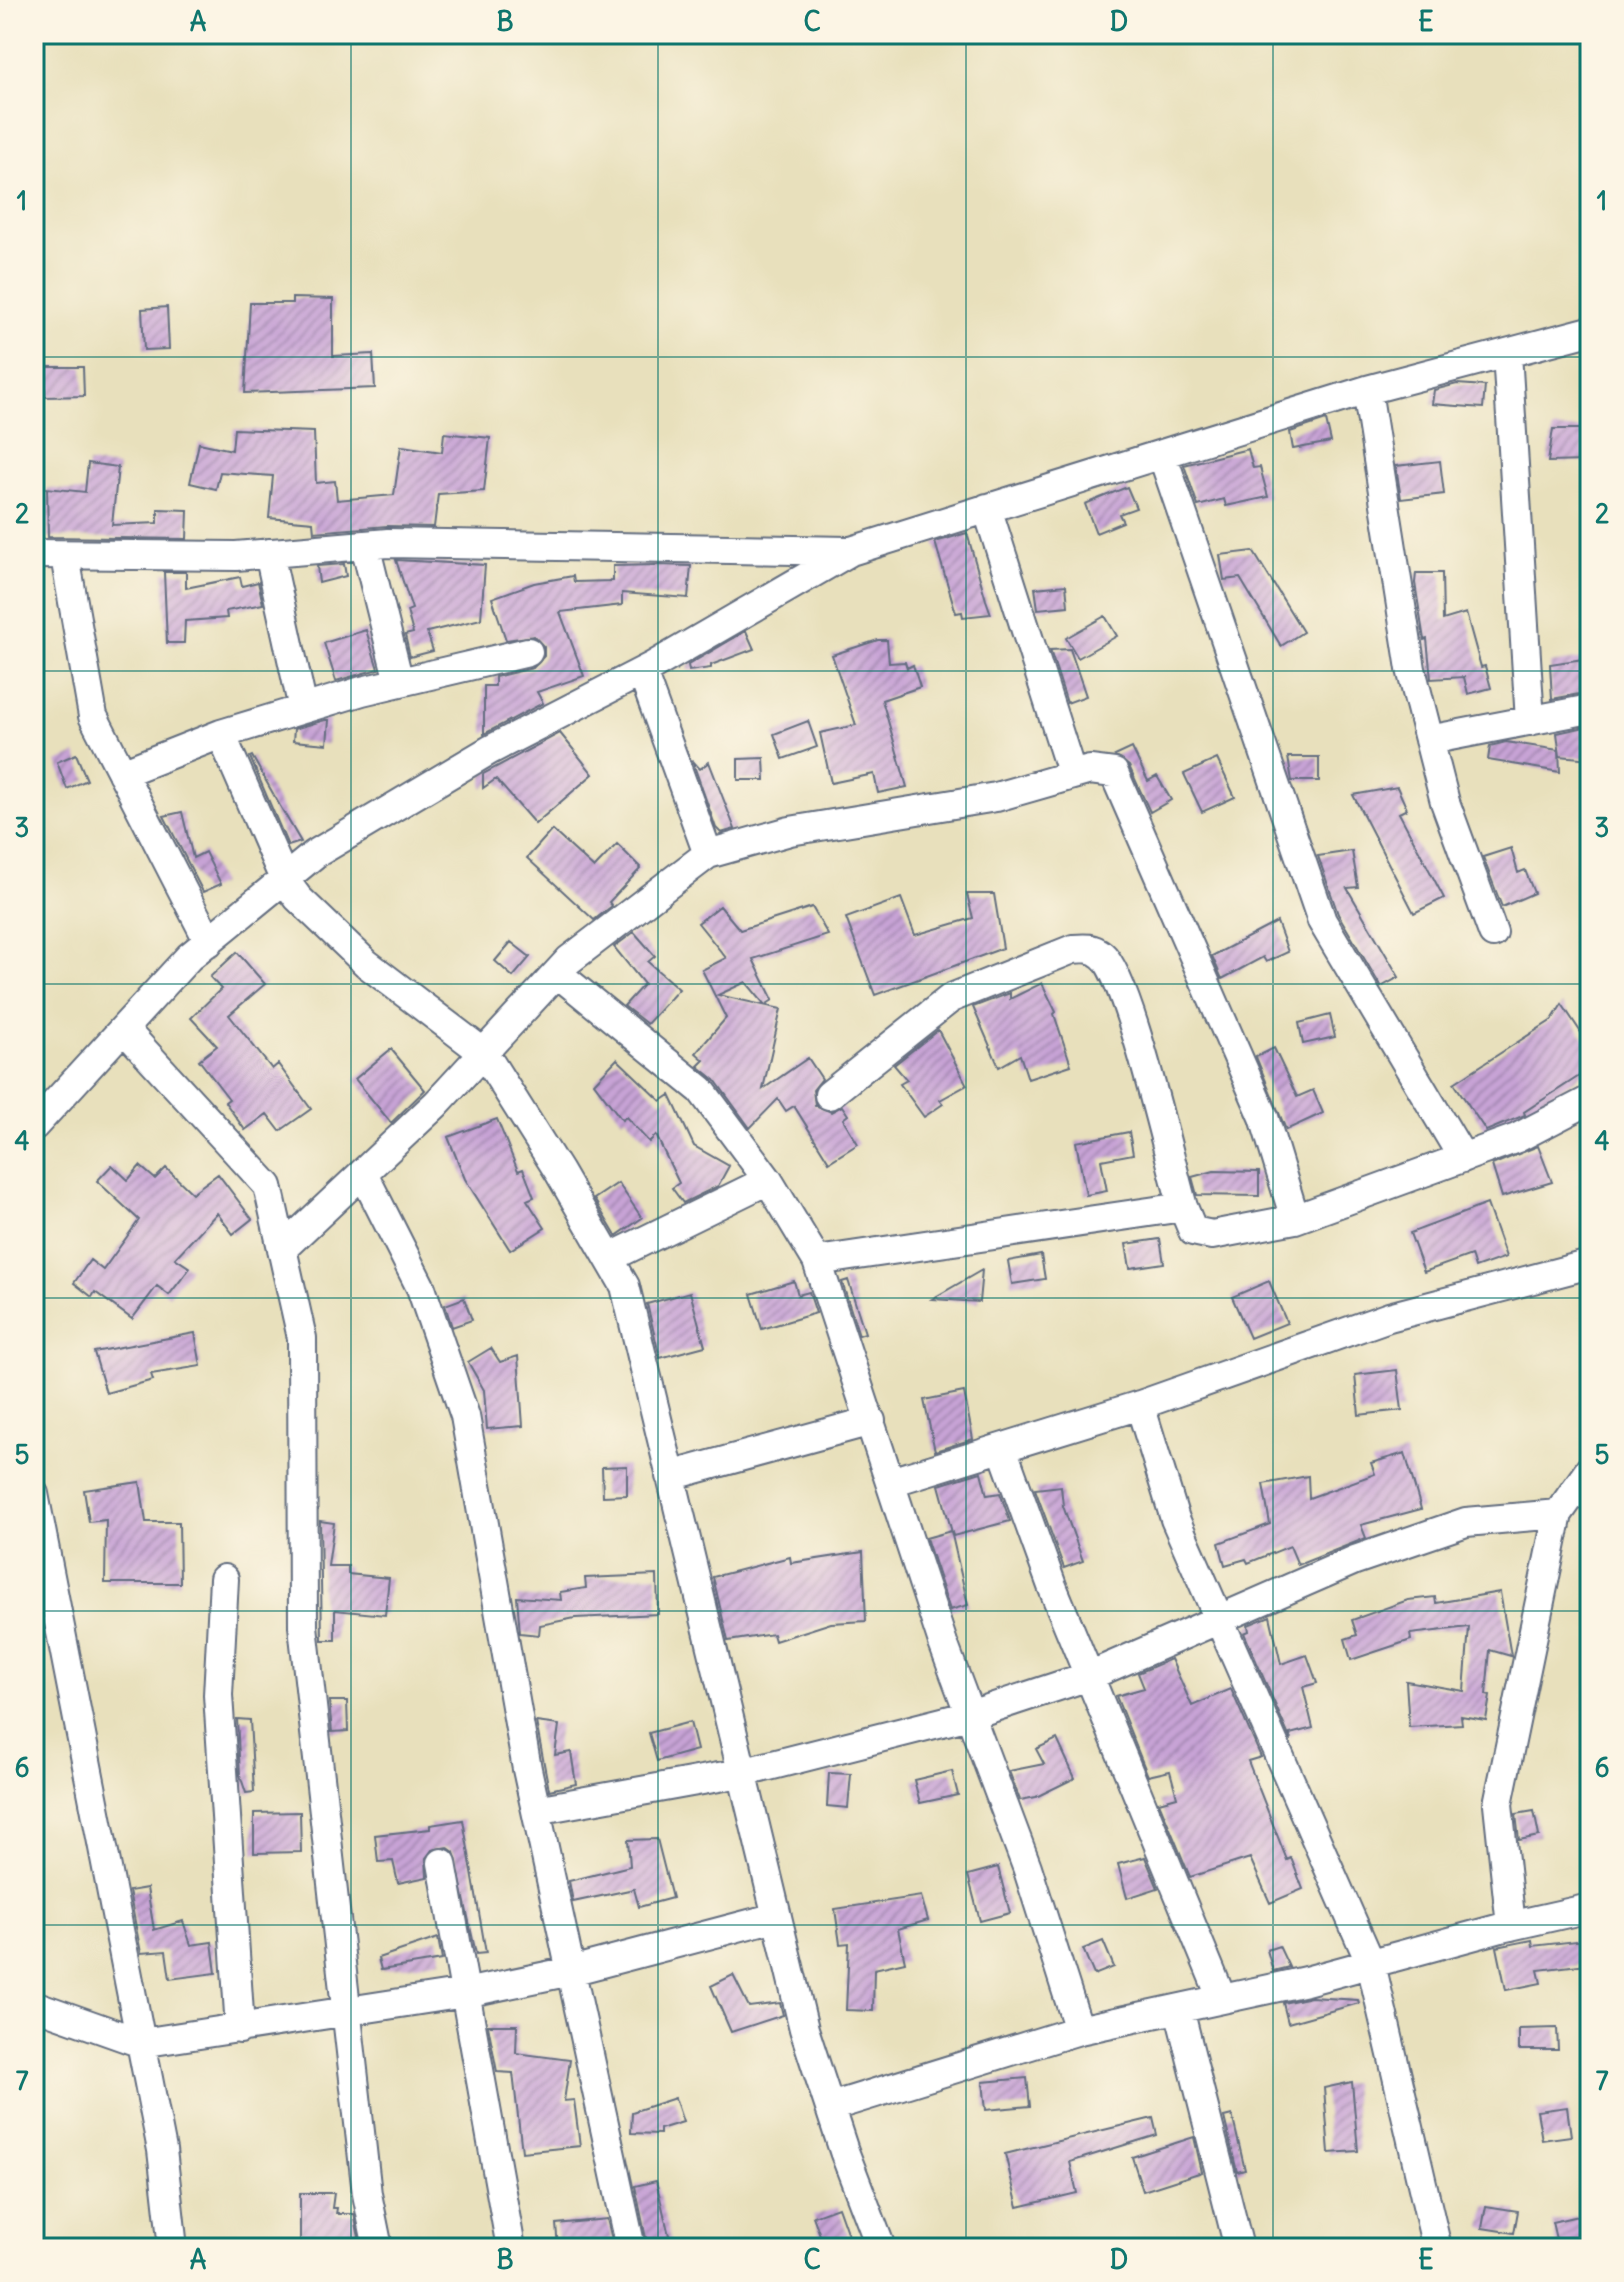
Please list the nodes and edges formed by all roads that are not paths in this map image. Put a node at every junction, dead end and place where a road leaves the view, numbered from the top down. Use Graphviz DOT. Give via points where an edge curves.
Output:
graph roads {
  1 [pos="1590,331"];
  2 [pos="1507,353"];
  3 [pos="1367,390"];
  4 [pos="1162,454"];
  5 [pos="987,508"];
  6 [pos="365,545"];
  7 [pos="851,551"];
  8 [pos="269,553"];
  9 [pos="34,554"];
  10 [pos="65,556"];
  11 [pos="528,652"];
  12 [pos="642,672"];
  13 [pos="399,682"];
  14 [pos="303,709"];
  15 [pos="1590,709"];
  16 [pos="1530,721"];
  17 [pos="221,734"];
  18 [pos="1429,740"];
  19 [pos="122,773"];
  20 [pos="1072,775"];
  21 [pos="708,854"];
  22 [pos="284,879"];
  23 [pos="1493,933"];
  24 [pos="209,942"];
  25 [pos="557,973"];
  26 [pos="124,1029"];
  27 [pos="484,1053"];
  28 [pos="829,1095"];
  29 [pos="1590,1100"];
  30 [pos="34,1126"];
  31 [pos="1463,1158"];
  32 [pos="363,1173"];
  33 [pos="768,1180"];
  34 [pos="1183,1207"];
  35 [pos="1295,1219"];
  36 [pos="282,1249"];
  37 [pos="609,1258"];
  38 [pos="817,1261"];
  39 [pos="1590,1264"];
  40 [pos="1140,1405"];
  41 [pos="871,1421"];
  42 [pos="1002,1448"];
  43 [pos="1590,1469"];
  44 [pos="670,1476"];
  45 [pos="891,1482"];
  46 [pos="34,1494"];
  47 [pos="1558,1514"];
  48 [pos="224,1579"];
  49 [pos="1219,1620"];
  50 [pos="1089,1676"];
  51 [pos="970,1715"];
  52 [pos="741,1773"];
  53 [pos="536,1810"];
  54 [pos="442,1863"];
  55 [pos="1590,1908"];
  56 [pos="776,1917"];
  57 [pos="1511,1926"];
  58 [pos="1371,1964"];
  59 [pos="571,1971"];
  60 [pos="465,1993"];
  61 [pos="1222,1999"];
  62 [pos="34,2005"];
  63 [pos="1179,2009"];
  64 [pos="347,2013"];
  65 [pos="240,2029"];
  66 [pos="1079,2030"];
  67 [pos="141,2043"];
  68 [pos="830,2107"];
  69 [pos="173,2248"];
  70 [pos="378,2248"];
  71 [pos="511,2248"];
  72 [pos="631,2248"];
  73 [pos="881,2248"];
  74 [pos="1239,2248"];
  75 [pos="1437,2248"];
  1 -- 2 [label="street"];
  2 -- 3 [label="street"];
  2 -- 16 [label="street"];
  3 -- 4 [label="street"];
  3 -- 18 [label="street" via="1411,669"];
  4 -- 5 [label="street"];
  4 -- 31 [label="street" via="1322,921"];
  5 -- 7 [label="street"];
  5 -- 20 [label="street"];
  6 -- 7 [label="street"];
  6 -- 8 [label="street"];
  6 -- 13 [label="street"];
  7 -- 12 [label="street"];
  8 -- 10 [label="street"];
  8 -- 14 [label="street"];
  9 -- 10 [label="street"];
  10 -- 19 [label="street" via="93,716"];
  11 -- 13 [label="street"];
  12 -- 21 [label="street"];
  12 -- 22 [label="street" via="490,750 315,854"];
  13 -- 14 [label="street"];
  14 -- 17 [label="street"];
  15 -- 16 [label="street"];
  16 -- 18 [label="street"];
  17 -- 19 [label="street"];
  17 -- 22 [label="street"];
  18 -- 23 [label="street" via="1445,802"];
  19 -- 24 [label="street"];
  20 -- 21 [label="street" via="996,797 790,831"];
  20 -- 35 [label="street" via="1090,770 1114,773 1264,1117"];
  21 -- 25 [label="street"];
  22 -- 24 [label="street"];
  22 -- 27 [label="street" via="367,964"];
  24 -- 26 [label="street"];
  25 -- 27 [label="street"];
  25 -- 33 [label="street" via="701,1090"];
  26 -- 30 [label="street"];
  26 -- 36 [label="street" via="268,1186"];
  27 -- 32 [label="street"];
  27 -- 37 [label="street"];
  28 -- 34 [label="street" via="951,998 1073,949 1091,948 1104,956 1123,990"];
  29 -- 31 [label="street" via="1517,1138"];
  31 -- 35 [label="street"];
  32 -- 36 [label="street"];
  32 -- 53 [label="street" via="421,1288 465,1416"];
  33 -- 37 [label="street"];
  33 -- 38 [label="street"];
  34 -- 35 [label="street" via="1193,1231 1212,1235"];
  34 -- 38 [label="street"];
  36 -- 64 [label="street" via="302,1338 303,1626"];
  37 -- 44 [label="street" via="625,1286"];
  38 -- 41 [label="street"];
  39 -- 40 [label="street" via="1389,1317"];
  40 -- 42 [label="street"];
  40 -- 49 [label="street" via="1175,1519"];
  41 -- 44 [label="street"];
  41 -- 45 [label="street"];
  42 -- 45 [label="street"];
  42 -- 50 [label="street"];
  43 -- 47 [label="street"];
  44 -- 52 [label="street"];
  45 -- 51 [label="street"];
  46 -- 67 [label="street"];
  47 -- 49 [label="street" via="1466,1522 1355,1560"];
  47 -- 57 [label="street" via="1498,1804"];
  48 -- 65 [label="street" via="218,1695"];
  49 -- 50 [label="street"];
  49 -- 58 [label="street"];
  50 -- 51 [label="street"];
  50 -- 61 [label="street"];
  51 -- 52 [label="street"];
  51 -- 66 [label="street" via="1027,1867"];
  52 -- 53 [label="street"];
  52 -- 56 [label="street"];
  53 -- 59 [label="street"];
  54 -- 60 [label="street"];
  55 -- 57 [label="street"];
  56 -- 59 [label="street"];
  56 -- 68 [label="street"];
  57 -- 58 [label="street"];
  58 -- 61 [label="street"];
  58 -- 75 [label="street"];
  59 -- 60 [label="street"];
  59 -- 72 [label="street"];
  60 -- 64 [label="street"];
  60 -- 71 [label="street"];
  61 -- 63 [label="street"];
  62 -- 67 [label="street"];
  63 -- 66 [label="street"];
  63 -- 74 [label="street"];
  64 -- 65 [label="street"];
  64 -- 70 [label="street"];
  65 -- 67 [label="street"];
  66 -- 68 [label="street"];
  67 -- 69 [label="street" via="162,2150"];
  68 -- 73 [label="street"];
}
